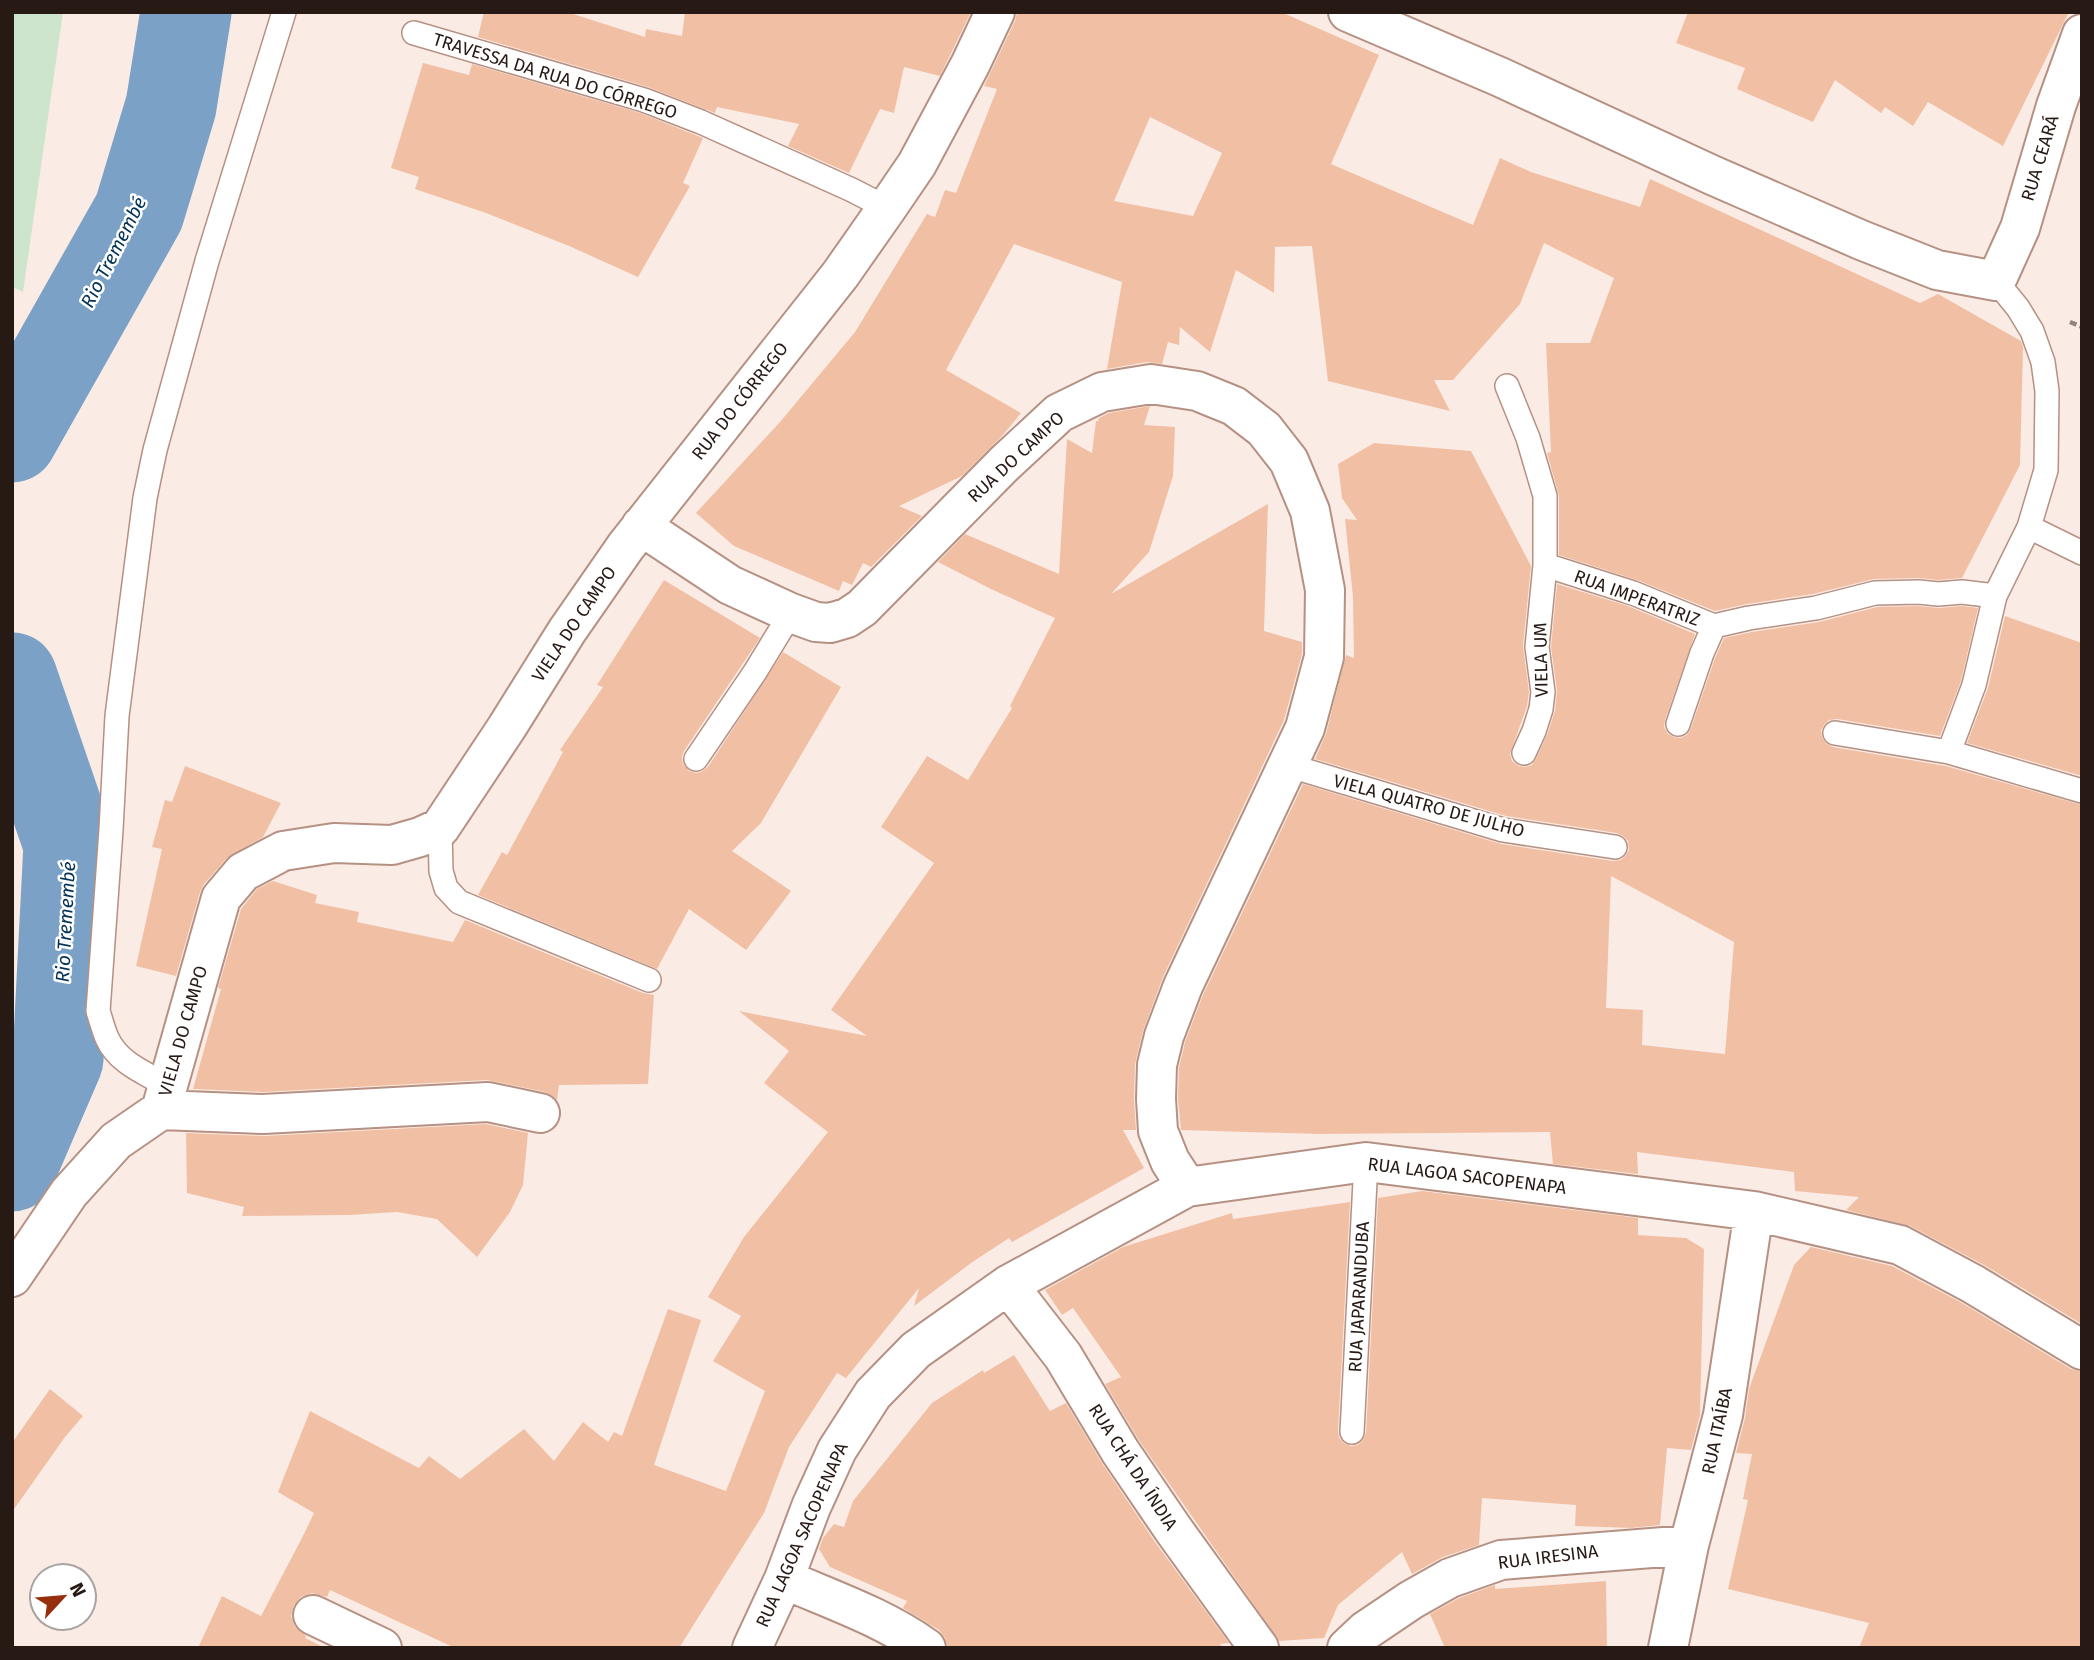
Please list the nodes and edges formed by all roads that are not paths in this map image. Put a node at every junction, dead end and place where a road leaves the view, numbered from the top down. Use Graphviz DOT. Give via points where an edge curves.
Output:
graph roads {
  1 [pos="284,12"];
  2 [pos="995,12"];
  3 [pos="1348,12"];
  4 [pos="414,33"];
  5 [pos="2082,34"];
  6 [pos="2074,76"];
  7 [pos="887,208"];
  8 [pos="1996,281"];
  9 [pos="1507,386"];
  10 [pos="641,526"];
  11 [pos="2029,527"];
  12 [pos="2082,553"];
  13 [pos="1545,565"];
  14 [pos="1995,596"];
  15 [pos="791,613"];
  16 [pos="1714,626"];
  17 [pos="1678,724"];
  18 [pos="1835,733"];
  19 [pos="1949,752"];
  20 [pos="1524,753"];
  21 [pos="696,759"];
  22 [pos="1287,765"];
  23 [pos="2082,791"];
  24 [pos="440,828"];
  25 [pos="1615,847"];
  26 [pos="649,980"];
  27 [pos="164,1098"];
  28 [pos="540,1113"];
  29 [pos="1366,1162"];
  30 [pos="1186,1187"];
  31 [pos="1754,1211"];
  32 [pos="12,1277"];
  33 [pos="1008,1285"];
  34 [pos="2082,1350"];
  35 [pos="1352,1432"];
  36 [pos="1689,1545"];
  37 [pos="784,1579"];
  38 [pos="313,1615"];
  39 [pos="382,1648"];
  40 [pos="752,1648"];
  41 [pos="926,1648"];
  42 [pos="1259,1648"];
  43 [pos="1347,1648"];
  44 [pos="1668,1648"];
  1 -- 27 [label="lane" via="207,261 155,450 117,716 98,1011 116,1053"];
  2 -- 7 [label="street, RUA DO CÓRREGO" via="917,164"];
  3 -- 8 [label="street" via="1861,240 1937,270"];
  4 -- 7 [label="lane, TRAVESSA DA RUA DO CÓRREGO" via="644,100"];
  5 -- 6 [label="street, RUA CEARÁ"];
  6 -- 8 [label="street, RUA CEARÁ" via="2020,228"];
  7 -- 10 [label="street, RUA DO CÓRREGO" via="840,275"];
  8 -- 11 [label="lane" via="2032,331 2047,391 2046,470"];
  9 -- 13 [label="lane" via="1545,496"];
  10 -- 15 [label="street, RUA DO CAMPO" via="730,585"];
  10 -- 24 [label="street, VIELA DO CAMPO"];
  11 -- 12 [label="lane"];
  11 -- 14 [label="lane"];
  13 -- 16 [label="lane, RUA IMPERATRIZ" via="1633,593"];
  13 -- 20 [label="lane, VIELA UM" via="1537,647 1543,692 1538,720"];
  14 -- 16 [label="lane, RUA IMPERATRIZ" via="1875,593"];
  14 -- 19 [label="lane" via="1974,685"];
  15 -- 21 [label="lane"];
  15 -- 22 [label="street, RUA DO CAMPO" via="830,623 862,608 1059,413 1102,391 1151,384 1197,391 1234,406 1264,429 1289,461 1310,511 1325,590 1324,657 1305,728"];
  16 -- 17 [label="lane"];
  18 -- 19 [label="lane"];
  19 -- 23 [label="lane"];
  22 -- 25 [label="lane, VIELA QUATRO DE JULHO" via="1503,830"];
  22 -- 30 [label="street, RUA DO CAMPO" via="1183,986 1157,1065 1158,1131"];
  24 -- 26 [label="lane" via="441,871 446,888 459,902"];
  24 -- 27 [label="street, VIELA DO CAMPO" via="392,845 334,843 283,851 243,872 221,898"];
  27 -- 28 [label="street, VIELA DO CAMPO" via="263,1114 488,1102"];
  27 -- 32 [label="street" via="116,1141 69,1193"];
  29 -- 30 [label="street, RUA LAGOA SACOPENAPA"];
  29 -- 31 [label="street, RUA LAGOA SACOPENAPA"];
  29 -- 35 [label="lane, RUA JAPARANDUBA"];
  30 -- 33 [label="street, RUA LAGOA SACOPENAPA"];
  31 -- 34 [label="street, RUA LAGOA SACOPENAPA" via="1900,1245"];
  31 -- 36 [label="street, RUA ITAÍBA" via="1723,1415"];
  33 -- 37 [label="street, RUA LAGOA SACOPENAPA" via="916,1350 873,1394 837,1450"];
  33 -- 42 [label="street, RUA CHÁ DA ÍNDIA" via="1063,1356 1120,1451"];
  36 -- 43 [label="street, RUA IRESINA" via="1501,1560 1450,1578 1365,1631"];
  36 -- 44 [label="street, RUA ITAÍBA"];
  37 -- 40 [label="street, RUA LAGOA SACOPENAPA"];
  37 -- 41 [label="street" via="870,1616"];
  38 -- 39 [label="street"];
}
